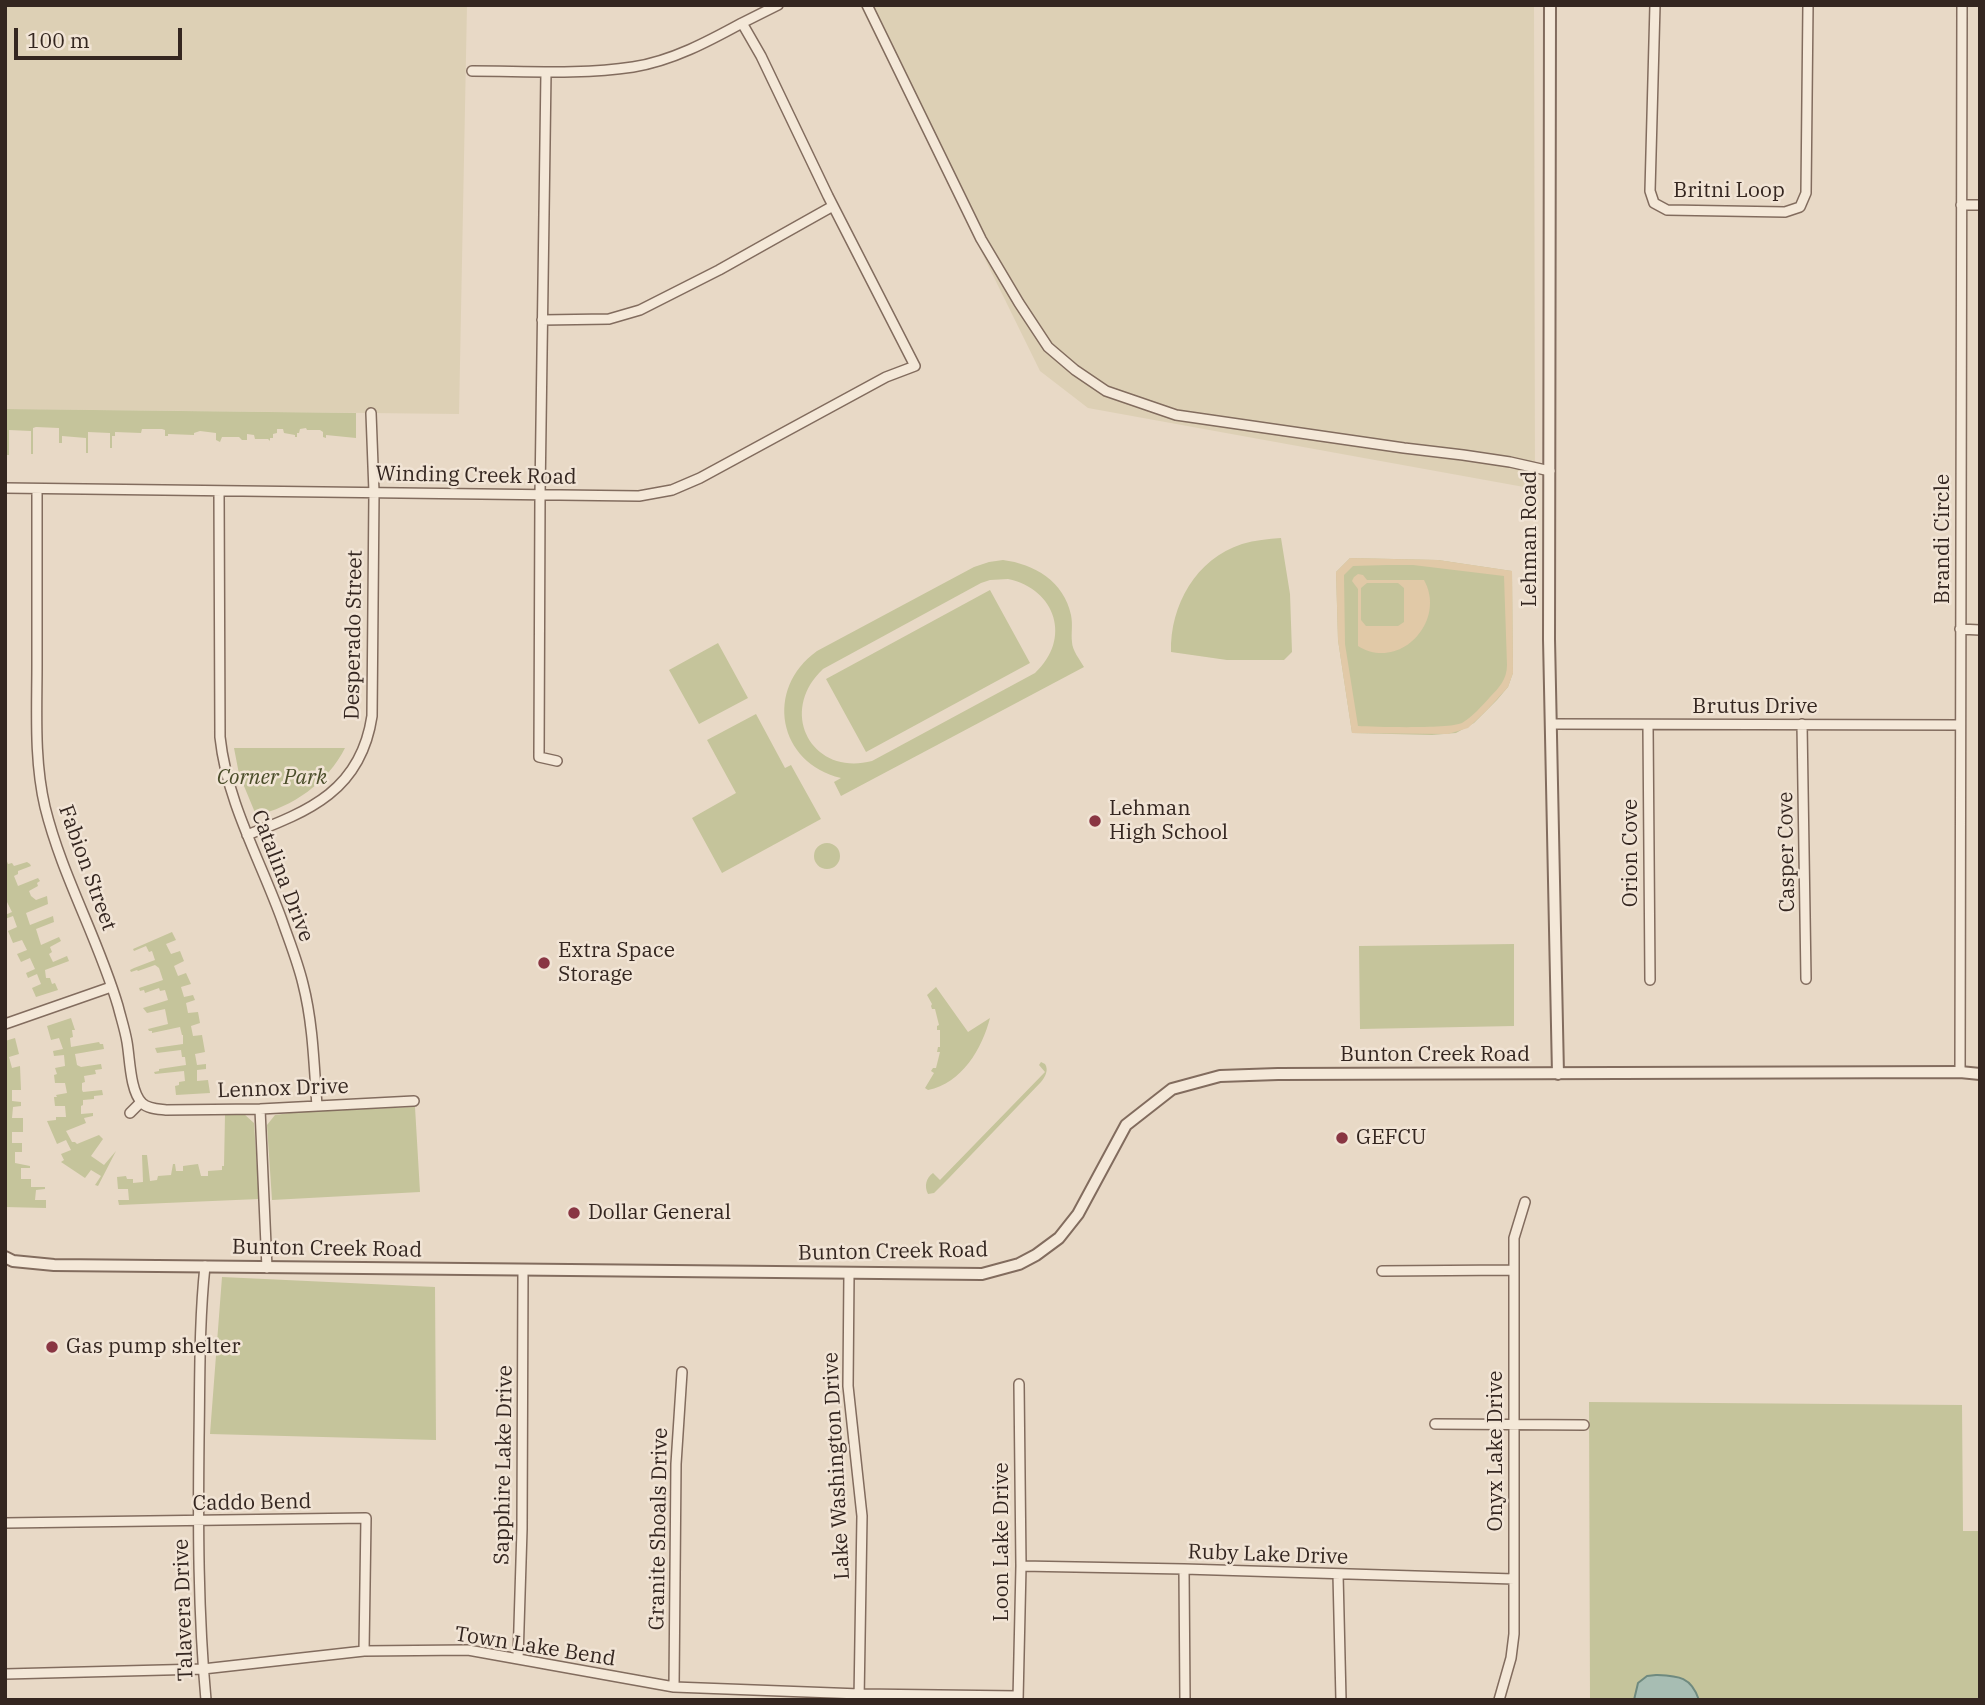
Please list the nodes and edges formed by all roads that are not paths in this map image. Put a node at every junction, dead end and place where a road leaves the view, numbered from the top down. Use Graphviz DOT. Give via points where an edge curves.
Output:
graph roads {
  1 [pos="778,5"];
  2 [pos="867,5"];
  3 [pos="1550,5"];
  4 [pos="1655,5"];
  5 [pos="1808,5"];
  6 [pos="1962,5"];
  7 [pos="742,23"];
  8 [pos="472,71"];
  9 [pos="546,72"];
  10 [pos="1961,205"];
  11 [pos="1980,205"];
  12 [pos="834,206"];
  13 [pos="542,320"];
  14 [pos="371,413"];
  15 [pos="1550,471"];
  16 [pos="5,488"];
  17 [pos="37,489"];
  18 [pos="219,492"];
  19 [pos="374,492"];
  20 [pos="540,495"];
  21 [pos="1960,629"];
  22 [pos="1980,630"];
  23 [pos="1551,724"];
  24 [pos="1802,724"];
  25 [pos="1960,725"];
  26 [pos="1648,726"];
  27 [pos="558,761"];
  28 [pos="247,835"];
  29 [pos="1806,979"];
  30 [pos="1650,980"];
  31 [pos="111,987"];
  32 [pos="5,1024"];
  33 [pos="1960,1072"];
  34 [pos="1558,1074"];
  35 [pos="1980,1074"];
  36 [pos="414,1101"];
  37 [pos="141,1102"];
  38 [pos="317,1106"];
  39 [pos="260,1109"];
  40 [pos="130,1113"];
  41 [pos="1525,1202"];
  42 [pos="8,1261"];
  43 [pos="205,1266"];
  44 [pos="267,1268"];
  45 [pos="1514,1269"];
  46 [pos="523,1270"];
  47 [pos="1381,1271"];
  48 [pos="849,1273"];
  49 [pos="682,1372"];
  50 [pos="1019,1384"];
  51 [pos="1435,1424"];
  52 [pos="1514,1425"];
  53 [pos="1584,1425"];
  54 [pos="198,1521"];
  55 [pos="5,1523"];
  56 [pos="1021,1566"];
  57 [pos="1184,1569"];
  58 [pos="1338,1574"];
  59 [pos="1514,1579"];
  60 [pos="364,1651"];
  61 [pos="518,1659"];
  62 [pos="203,1669"];
  63 [pos="5,1674"];
  64 [pos="674,1687"];
  65 [pos="860,1697"];
  66 [pos="1018,1698"];
  67 [pos="206,1700"];
  68 [pos="1185,1700"];
  69 [pos="1341,1700"];
  70 [pos="1499,1700"];
  1 -- 7 [label="street"];
  2 -- 15 [label="street" via="981,239 1048,347 1075,370 1106,391 1176,415 1463,454"];
  3 -- 15 [label="street, Lehman Road"];
  4 -- 5 [label="street, Britni Loop" via="1650,191 1654,203 1667,210 1785,212 1800,206 1806,193"];
  6 -- 10 [label="street, Brandi Circle"];
  7 -- 9 [label="street" via="709,41 635,67"];
  7 -- 12 [label="street"];
  8 -- 9 [label="street"];
  9 -- 13 [label="street"];
  10 -- 11 [label="street"];
  10 -- 21 [label="street, Brandi Circle"];
  12 -- 13 [label="street" via="640,310 609,319"];
  12 -- 20 [label="street, Winding Creek Road" via="915,366 672,490 639,496"];
  13 -- 20 [label="street"];
  14 -- 19 [label="street, Desperado Street"];
  15 -- 23 [label="street, Lehman Road"];
  16 -- 17 [label="street, Winding Creek Road"];
  17 -- 18 [label="street, Winding Creek Road"];
  17 -- 31 [label="street, Fabion Street" via="36,739 40,776 58,850"];
  18 -- 19 [label="street, Winding Creek Road"];
  18 -- 28 [label="street, Catalina Drive" via="220,737 230,791"];
  19 -- 20 [label="street, Winding Creek Road"];
  19 -- 28 [label="street, Desperado Street" via="369,736 345,779 328,797"];
  20 -- 27 [label="street" via="539,757"];
  21 -- 22 [label="street"];
  21 -- 25 [label="street, Brandi Circle"];
  23 -- 26 [label="street, Brutus Drive"];
  23 -- 34 [label="street, Lehman Road"];
  24 -- 25 [label="street, Brutus Drive"];
  24 -- 26 [label="street, Brutus Drive"];
  24 -- 29 [label="street, Casper Cove"];
  25 -- 33 [label="street, Brandi Circle"];
  26 -- 30 [label="street, Orion Cove"];
  28 -- 38 [label="street, Catalina Drive" via="303,984"];
  31 -- 32 [label="street"];
  31 -- 37 [label="street, Fabion Street" via="126,1037 133,1086"];
  33 -- 34 [label="street, Bunton Creek Road"];
  33 -- 35 [label="street, Bunton Creek Road"];
  34 -- 48 [label="street, Bunton Creek Road" via="1278,1073 1200,1080 1172,1089 1126,1125 1082,1208 1059,1238 1036,1255 982,1275"];
  36 -- 38 [label="street, Lennox Drive"];
  37 -- 39 [label="street, Lennox Drive" via="155,1109"];
  37 -- 40 [label="street"];
  38 -- 39 [label="street, Lennox Drive"];
  39 -- 44 [label="street"];
  41 -- 45 [label="street, Onyx Lake Drive" via="1514,1238"];
  42 -- 43 [label="street, Bunton Creek Road"];
  43 -- 44 [label="street, Bunton Creek Road"];
  43 -- 54 [label="street, Talavera Drive"];
  44 -- 46 [label="street, Bunton Creek Road"];
  45 -- 47 [label="street"];
  45 -- 52 [label="street, Onyx Lake Drive"];
  46 -- 48 [label="street, Bunton Creek Road"];
  46 -- 61 [label="street, Sapphire Lake Drive"];
  48 -- 65 [label="street, Lake Washington Drive" via="848,1386 862,1516"];
  49 -- 64 [label="street, Granite Shoals Drive" via="676,1464"];
  50 -- 56 [label="street, Loon Lake Drive"];
  51 -- 52 [label="street"];
  52 -- 53 [label="street"];
  52 -- 59 [label="street, Onyx Lake Drive"];
  54 -- 55 [label="street, Caddo Bend"];
  54 -- 60 [label="street, Caddo Bend" via="366,1518"];
  54 -- 62 [label="street, Talavera Drive"];
  56 -- 57 [label="street, Ruby Lake Drive"];
  56 -- 66 [label="street, Loon Lake Drive"];
  57 -- 58 [label="street, Ruby Lake Drive"];
  57 -- 68 [label="street"];
  58 -- 59 [label="street, Ruby Lake Drive"];
  58 -- 69 [label="street"];
  59 -- 70 [label="street, Onyx Lake Drive" via="1514,1634"];
  60 -- 61 [label="street, Town Lake Bend" via="468,1650"];
  60 -- 62 [label="street, Town Lake Bend"];
  61 -- 64 [label="street, Town Lake Bend"];
  62 -- 63 [label="street, Town Lake Bend"];
  62 -- 67 [label="street, Talavera Drive"];
  64 -- 65 [label="street, Town Lake Bend"];
  65 -- 66 [label="street, Town Lake Bend"];
}
